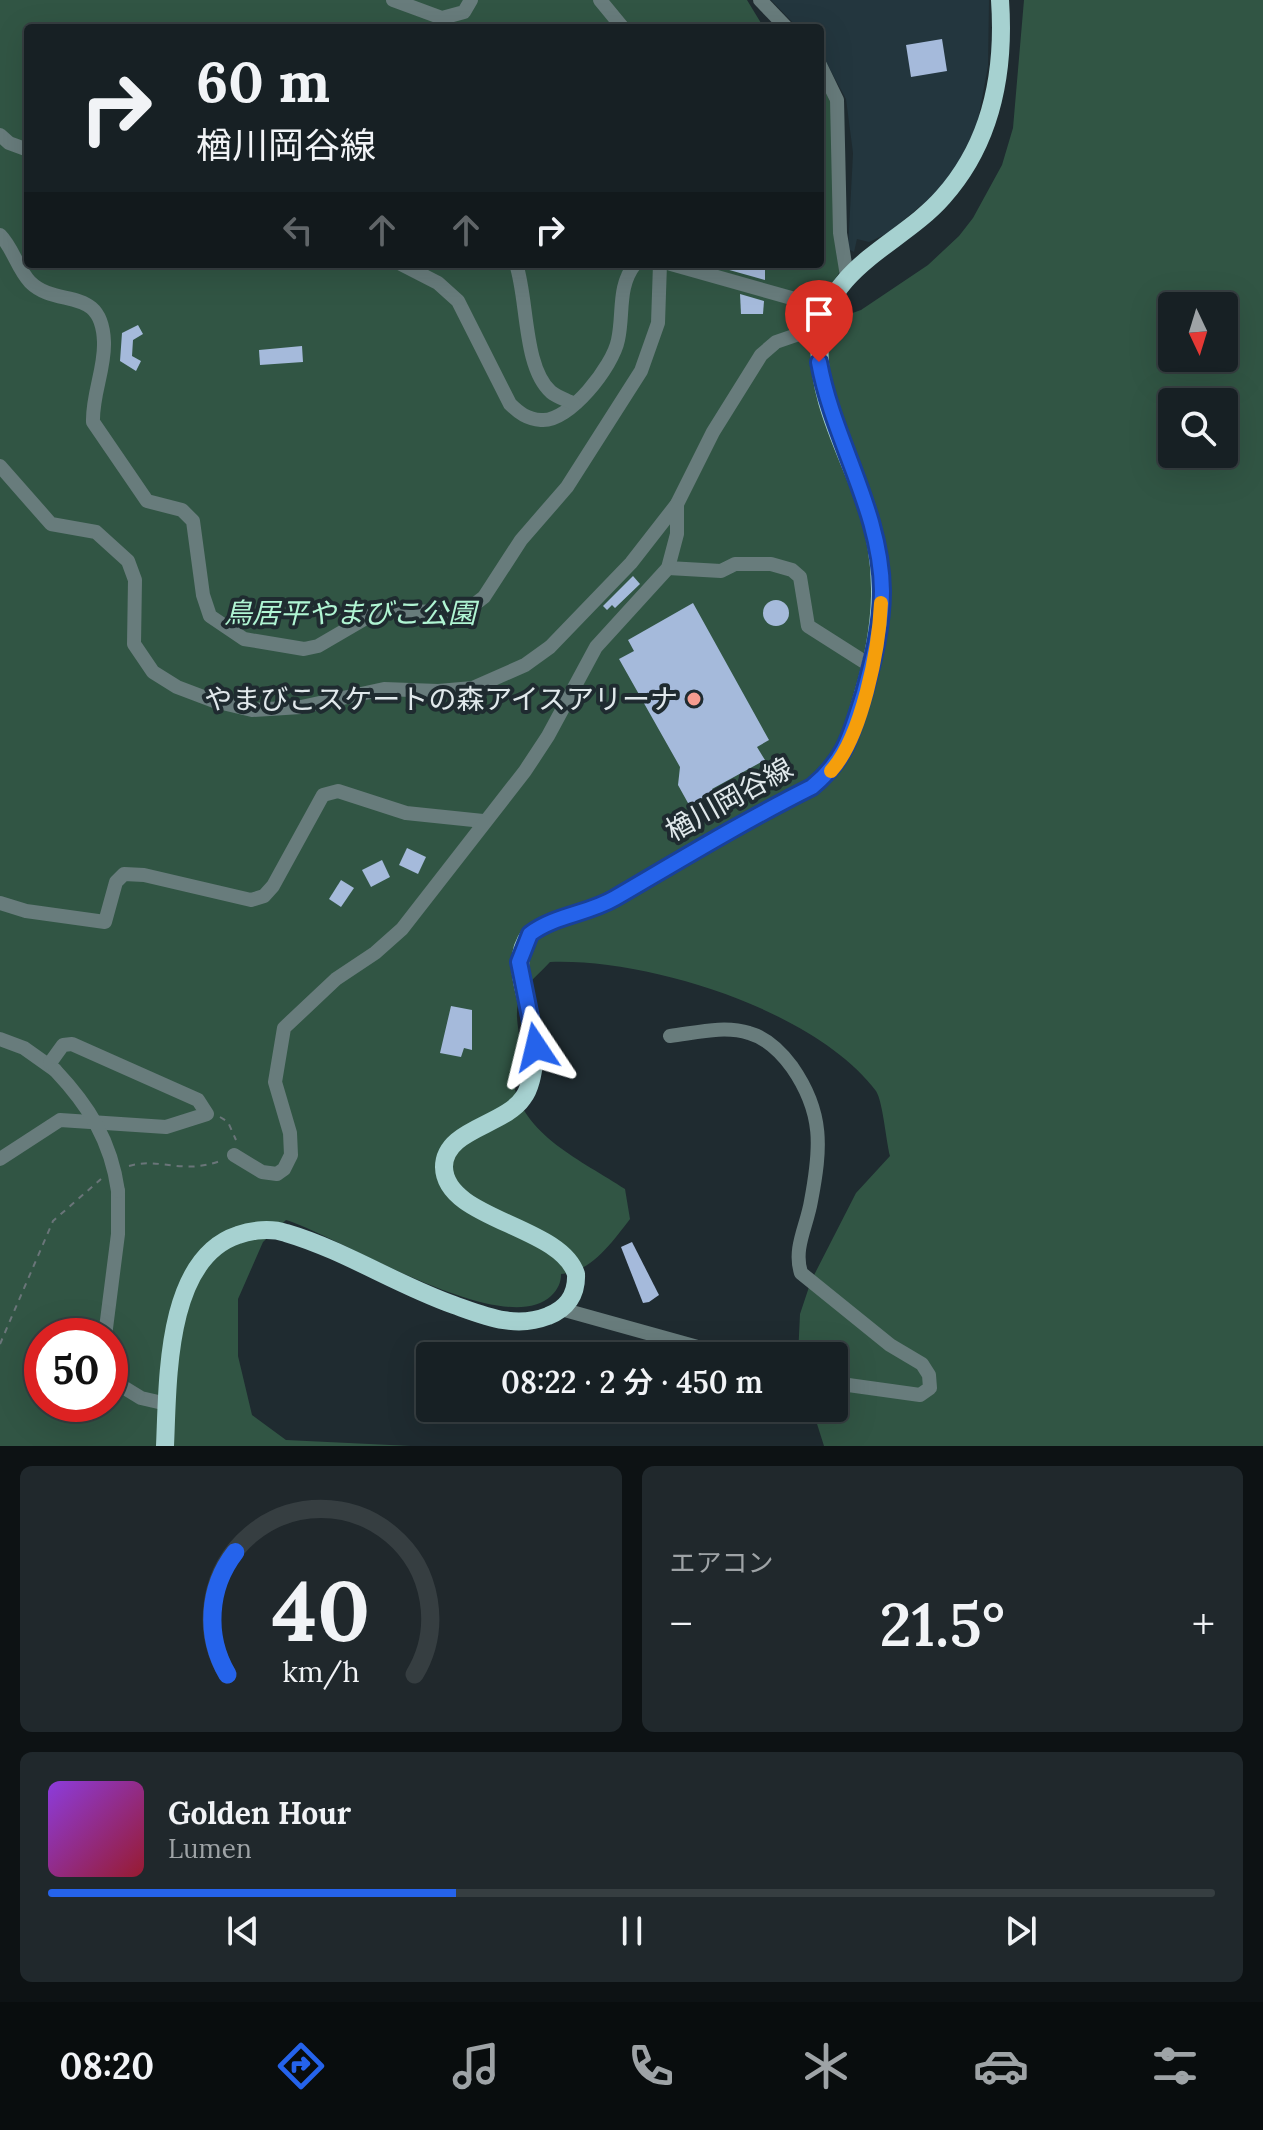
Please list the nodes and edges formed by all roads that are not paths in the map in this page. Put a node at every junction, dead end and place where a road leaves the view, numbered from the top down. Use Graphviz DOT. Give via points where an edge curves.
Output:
graph roads {
  1 [pos="393,0"];
  2 [pos="471,0"];
  3 [pos="600,0"];
  4 [pos="760,0"];
  5 [pos="1000,0"];
  6 [pos="620,24"];
  7 [pos="783,24"];
  8 [pos="824,73"];
  9 [pos="0,135"];
  10 [pos="24,149"];
  11 [pos="0,235"];
  12 [pos="409,268"];
  13 [pos="517,268"];
  14 [pos="633,268"];
  15 [pos="660,268"];
  16 [pos="685,268"];
  17 [pos="847,276"];
  18 [pos="827,308"];
  19 [pos="820,334"];
  20 [pos="574,404"];
  21 [pos="0,466"];
  22 [pos="677,504"];
  23 [pos="668,568"];
  24 [pos="863,661"];
  25 [pos="483,821"];
  26 [pos="0,903"];
  27 [pos="670,1036"];
  28 [pos="0,1039"];
  29 [pos="52,1066"];
  30 [pos="234,1155"];
  31 [pos="0,1159"];
  32 [pos="561,1309"];
  33 [pos="107,1318"];
  34 [pos="680,1342"];
  35 [pos="848,1385"];
  36 [pos="128,1393"];
  37 [pos="167,1404"];
  38 [pos="165,1446"];
  1 -- 2 [label="street" via="442,18 464,12"];
  3 -- 6 [label="street"];
  4 -- 7 [label="street"];
  5 -- 17 [label="main road, 楢川岡谷線" via="995,101 967,167 920,220"];
  8 -- 17 [label="street" via="837,100 840,233"];
  9 -- 10 [label="street"];
  11 -- 15 [label="street" via="31,283 86,302 100,321 104,355 93,422 147,501 182,510 193,521 210,616 244,639 304,649 378,611 456,612 484,597 521,540 567,487 641,371 658,323"];
  12 -- 20 [label="street" via="458,301 499,387 522,416 543,421 561,416"];
  13 -- 20 [label="street" via="538,376 552,393"];
  14 -- 20 [label="street" via="622,287 618,342 601,376"];
  16 -- 18 [label="street"];
  17 -- 18 [label="main road, 楢川岡谷線"];
  18 -- 19 [label="main road, 楢川岡谷線"];
  19 -- 22 [label="street" via="805,332 776,342 761,355"];
  19 -- 32 [label="main road, 楢川岡谷線" via="826,400 865,503 882,590 873,661 849,743 834,769 812,787 612,900 530,934 519,962 535,1033 530,1074 500,1108 450,1131 433,1165 438,1183 478,1219 561,1251 574,1266 576,1285"];
  21 -- 22 [label="street" via="51,524 96,532 128,561 135,580 134,644 153,672 177,687 252,710 301,707 384,689 473,688 500,677 550,647 631,563"];
  22 -- 23 [label="street" via="677,534"];
  23 -- 24 [label="street" via="721,571 735,564 771,564 792,570 800,577 808,626"];
  23 -- 25 [label="street" via="596,647 548,736"];
  25 -- 26 [label="street" via="406,813 338,791 323,795 264,896 251,900 124,874 116,882 105,922"];
  25 -- 30 [label="street" via="402,929 336,979 284,1028 275,1082 290,1133 291,1155 284,1169 277,1174 262,1172"];
  27 -- 35 [label="street" via="718,1030 748,1033 768,1041 807,1089 817,1118 818,1157 798,1252 801,1273 890,1345 922,1364 930,1388 920,1395"];
  28 -- 29 [label="street"];
  29 -- 31 [label="street" via="63,1045 72,1044 198,1100 207,1114 166,1127 60,1120"];
  29 -- 33 [label="street, bridge" via="95,1118 110,1153 118,1191 118,1234"];
  32 -- 34 [label="street"];
  32 -- 37 [label="main road" via="528,1322 496,1320 426,1296 284,1232 245,1232 212,1248 189,1279 180,1304"];
  36 -- 37 [label="street"];
  37 -- 38 [label="main road"];
}
